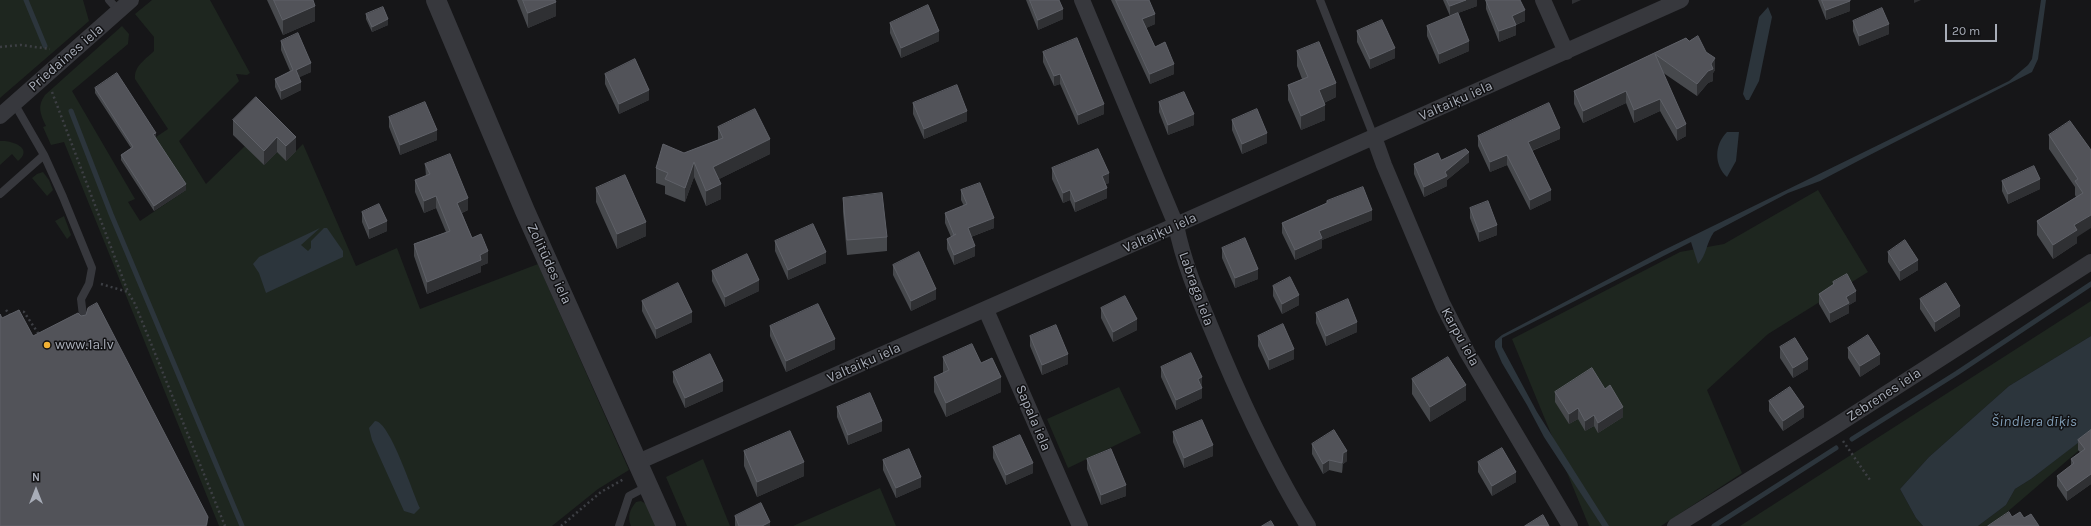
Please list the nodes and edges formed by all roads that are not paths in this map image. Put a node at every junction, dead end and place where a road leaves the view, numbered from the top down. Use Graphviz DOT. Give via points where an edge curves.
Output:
graph roads {
  1 [pos="131,0"];
  2 [pos="436,0"];
  3 [pos="1082,0"];
  4 [pos="1320,0"];
  5 [pos="1543,0"];
  6 [pos="1681,0"];
  7 [pos="114,6"];
  8 [pos="1566,52"];
  9 [pos="14,103"];
  10 [pos="0,116"];
  11 [pos="1374,137"];
  12 [pos="44,155"];
  13 [pos="0,194"];
  14 [pos="1176,226"];
  15 [pos="2091,262"];
  16 [pos="986,310"];
  17 [pos="83,316"];
  18 [pos="643,473"];
  19 [pos="619,526"];
  20 [pos="666,526"];
  21 [pos="1080,526"];
  22 [pos="1308,526"];
  23 [pos="1570,526"];
  24 [pos="1675,526"];
  1 -- 7 [label="street, Priedaines iela"];
  2 -- 18 [label="street, Zolitūdes iela" via="525,212"];
  3 -- 14 [label="street, Labraga iela"];
  4 -- 11 [label="lane"];
  5 -- 8 [label="street"];
  6 -- 8 [label="street, Valtaiķu iela"];
  7 -- 9 [label="street, Priedaines iela" via="45,76"];
  8 -- 11 [label="street, Valtaiķu iela"];
  9 -- 10 [label="street, Priedaines iela"];
  9 -- 12 [label="lane"];
  11 -- 14 [label="street, Valtaiķu iela"];
  11 -- 23 [label="street, Karpu iela" via="1442,305"];
  12 -- 13 [label="lane"];
  12 -- 17 [label="lane" via="92,268 90,281 81,299"];
  14 -- 16 [label="street, Valtaiķu iela"];
  14 -- 22 [label="street, Labraga iela" via="1182,254 1230,373 1275,467"];
  15 -- 24 [label="street, Zebrenes iela"];
  16 -- 18 [label="street, Valtaiķu iela"];
  16 -- 21 [label="street, Sapala iela"];
  18 -- 19 [label="lane" via="629,496"];
  18 -- 20 [label="street, Zolitūdes iela"];
}
